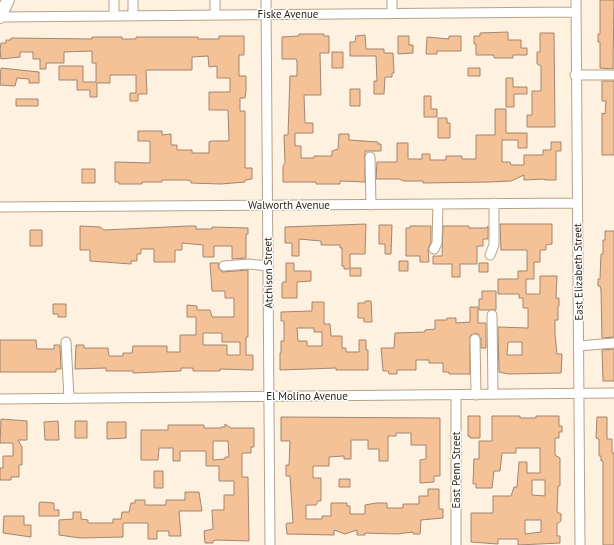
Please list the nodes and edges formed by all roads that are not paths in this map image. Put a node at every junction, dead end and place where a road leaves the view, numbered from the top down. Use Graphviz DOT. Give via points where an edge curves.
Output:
graph roads {
  1 [pos="8,0"];
  2 [pos="114,0"];
  3 [pos="133,0"];
  4 [pos="215,0"];
  5 [pos="266,0"];
  6 [pos="392,0"];
  7 [pos="576,0"];
  8 [pos="576,12"];
  9 [pos="392,13"];
  10 [pos="266,14"];
  11 [pos="114,15"];
  12 [pos="215,15"];
  13 [pos="133,16"];
  14 [pos="0,17"];
  15 [pos="576,75"];
  16 [pos="614,75"];
  17 [pos="370,157"];
  18 [pos="494,203"];
  19 [pos="577,203"];
  20 [pos="438,204"];
  21 [pos="266,205"];
  22 [pos="371,205"];
  23 [pos="0,207"];
  24 [pos="434,249"];
  25 [pos="490,255"];
  26 [pos="224,266"];
  27 [pos="268,266"];
  28 [pos="492,315"];
  29 [pos="475,339"];
  30 [pos="66,342"];
  31 [pos="614,343"];
  32 [pos="579,346"];
  33 [pos="493,394"];
  34 [pos="579,394"];
  35 [pos="614,394"];
  36 [pos="456,395"];
  37 [pos="476,395"];
  38 [pos="270,396"];
  39 [pos="69,398"];
  40 [pos="0,399"];
  41 [pos="270,545"];
  42 [pos="456,545"];
  43 [pos="580,545"];
  1 -- 14 [label="main road"];
  2 -- 11 [label="street"];
  3 -- 13 [label="street"];
  4 -- 12 [label="street"];
  5 -- 10 [label="street, Atchison Street"];
  6 -- 9 [label="street"];
  7 -- 8 [label="street, East Elizabeth Street"];
  8 -- 9 [label="street, Fiske Avenue"];
  8 -- 15 [label="street, East Elizabeth Street"];
  9 -- 10 [label="street, Fiske Avenue"];
  10 -- 12 [label="street, Fiske Avenue"];
  10 -- 21 [label="street, Atchison Street"];
  11 -- 13 [label="street, Fiske Avenue"];
  11 -- 14 [label="street, Fiske Avenue"];
  12 -- 13 [label="street, Fiske Avenue"];
  15 -- 16 [label="street"];
  15 -- 19 [label="street, East Elizabeth Street"];
  17 -- 22 [label="street"];
  18 -- 19 [label="street, Walworth Avenue"];
  18 -- 20 [label="street, Walworth Avenue"];
  18 -- 25 [label="street" via="494,245"];
  19 -- 32 [label="street, East Elizabeth Street"];
  20 -- 22 [label="street, Walworth Avenue"];
  20 -- 24 [label="street" via="437,243"];
  21 -- 22 [label="street, Walworth Avenue"];
  21 -- 23 [label="street, Walworth Avenue"];
  21 -- 27 [label="street, Atchison Street"];
  26 -- 27 [label="street"];
  27 -- 38 [label="street, Atchison Street"];
  28 -- 33 [label="street"];
  29 -- 37 [label="street"];
  30 -- 39 [label="street"];
  31 -- 32 [label="street"];
  32 -- 34 [label="street, East Elizabeth Street"];
  33 -- 34 [label="street, El Molino Avenue"];
  33 -- 37 [label="street, El Molino Avenue"];
  34 -- 35 [label="street, El Molino Avenue"];
  34 -- 43 [label="street, East Elizabeth Street"];
  36 -- 37 [label="street, El Molino Avenue"];
  36 -- 38 [label="street, El Molino Avenue"];
  36 -- 42 [label="street, East Penn Street"];
  38 -- 39 [label="street, El Molino Avenue"];
  38 -- 41 [label="street, Atchison Street"];
  39 -- 40 [label="street, El Molino Avenue"];
}
